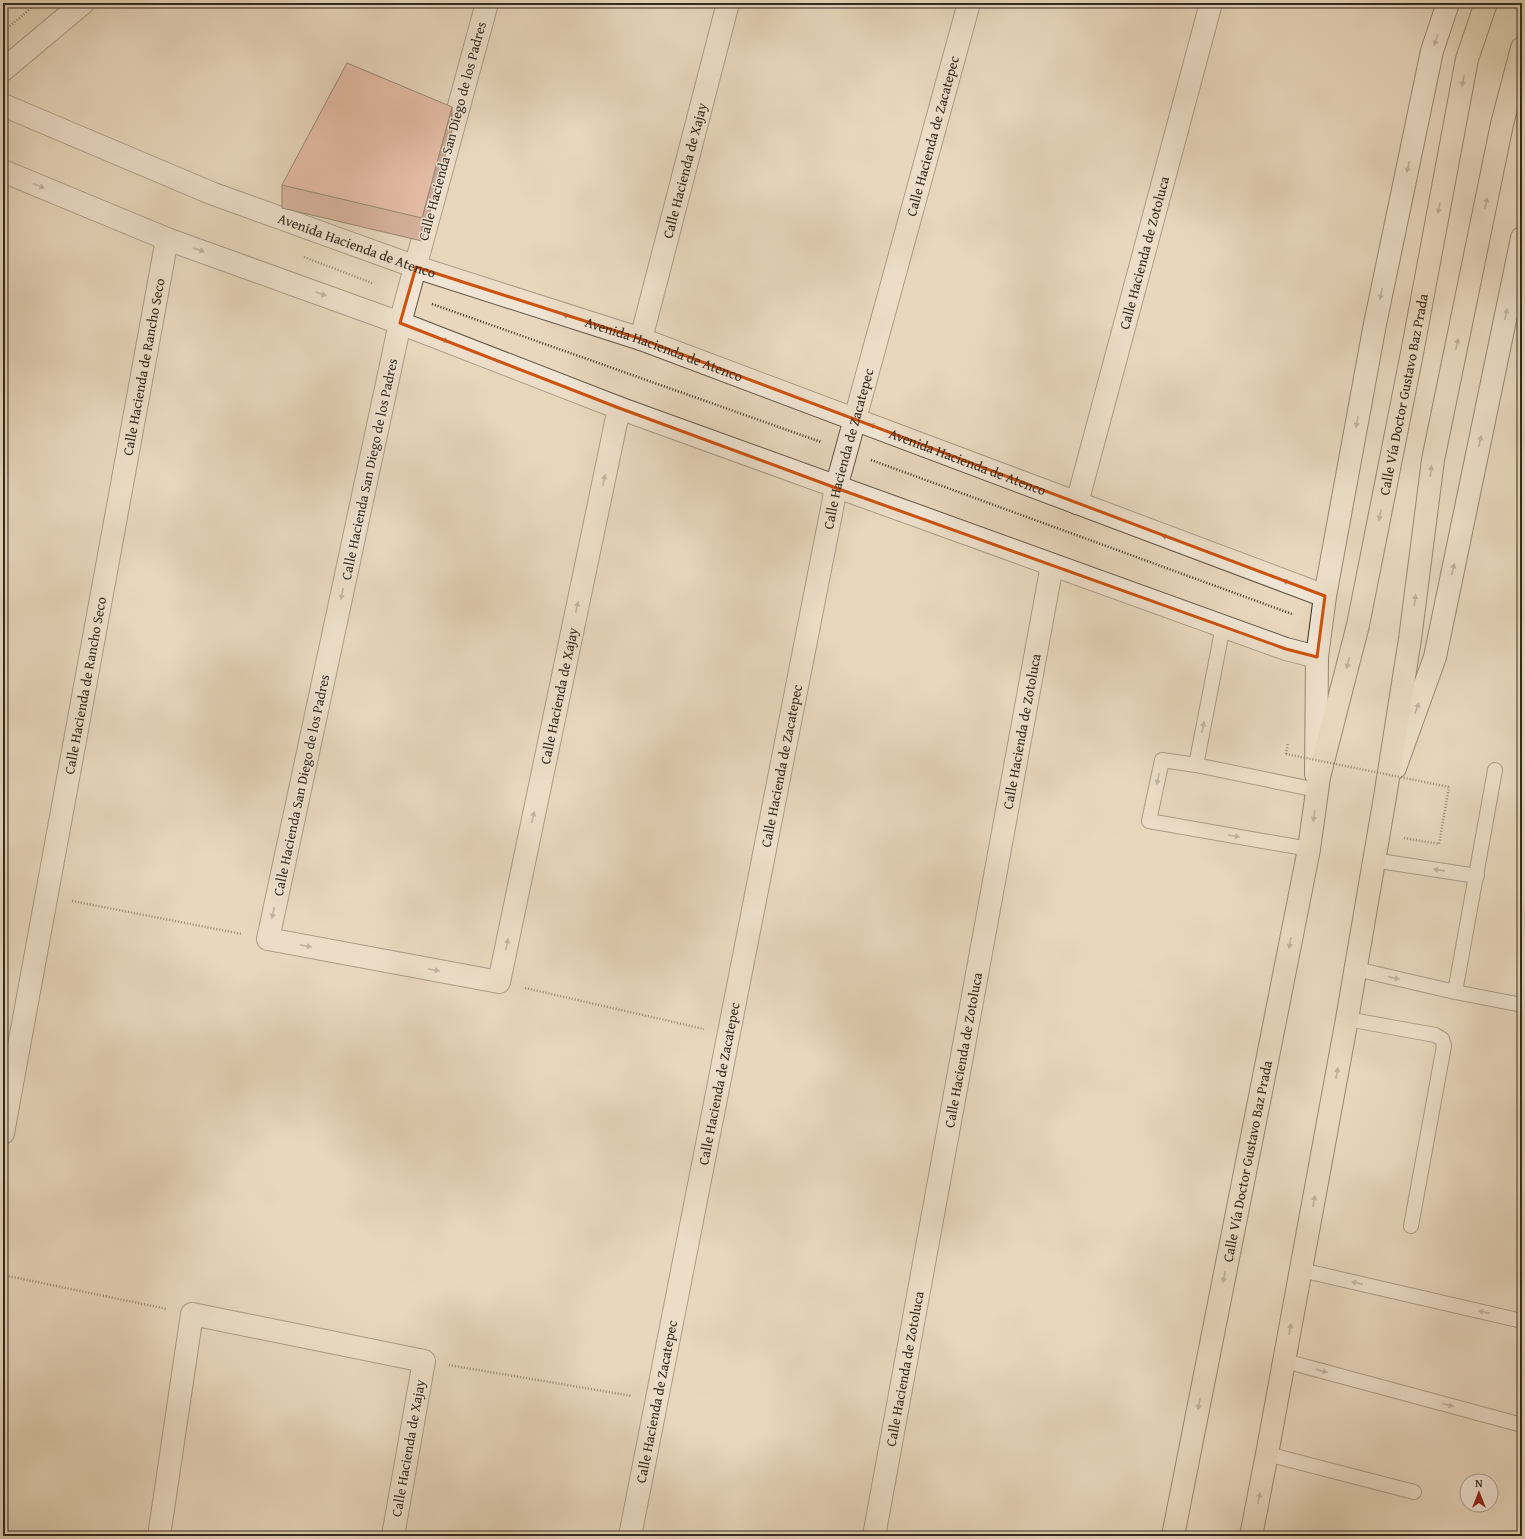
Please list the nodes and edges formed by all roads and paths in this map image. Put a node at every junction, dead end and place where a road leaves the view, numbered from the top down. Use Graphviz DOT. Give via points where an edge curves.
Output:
graph roads {
  1 [pos="38,3"];
  2 [pos="83,3"];
  3 [pos="487,3"];
  4 [pos="728,3"];
  5 [pos="968,3"];
  6 [pos="1211,3"];
  7 [pos="1448,3"];
  8 [pos="1486,3"];
  9 [pos="3,32"];
  10 [pos="1522,48"];
  11 [pos="3,70"];
  12 [pos="3,105"];
  13 [pos="3,171"];
  14 [pos="1522,238"];
  15 [pos="167,239"];
  16 [pos="297,254"];
  17 [pos="416,267"];
  18 [pos="408,296"];
  19 [pos="400,323"];
  20 [pos="641,339"];
  21 [pos="619,408"];
  22 [pos="855,418"];
  23 [pos="846,451"];
  24 [pos="836,488"];
  25 [pos="1077,503"];
  26 [pos="1065,531"];
  27 [pos="1052,564"];
  28 [pos="1325,596"];
  29 [pos="1297,616"];
  30 [pos="1223,626"];
  31 [pos="1317,657"];
  32 [pos="1286,754"];
  33 [pos="1196,765"];
  34 [pos="1495,770"];
  35 [pos="1317,788"];
  36 [pos="1385,797"];
  37 [pos="1378,834"];
  38 [pos="1309,849"];
  39 [pos="1373,860"];
  40 [pos="1477,876"];
  41 [pos="46,896"];
  42 [pos="268,938"];
  43 [pos="1356,969"];
  44 [pos="499,982"];
  45 [pos="1456,992"];
  46 [pos="1522,1005"];
  47 [pos="1347,1019"];
  48 [pos="727,1036"];
  49 [pos="3,1133"];
  50 [pos="1411,1226"];
  51 [pos="1301,1270"];
  52 [pos="3,1275"];
  53 [pos="192,1314"];
  54 [pos="1522,1321"];
  55 [pos="424,1361"];
  56 [pos="1285,1361"];
  57 [pos="656,1400"];
  58 [pos="1522,1425"];
  59 [pos="1268,1454"];
  60 [pos="1414,1492"];
  61 [pos="159,1536"];
  62 [pos="393,1536"];
  63 [pos="630,1536"];
  64 [pos="874,1536"];
  65 [pos="1173,1536"];
  66 [pos="1251,1536"];
  1 -- 9 [label="path"];
  2 -- 11 [label="street"];
  3 -- 17 [label="street, Calle Hacienda San Diego de los Padres"];
  4 -- 20 [label="street, Calle Hacienda de Xajay"];
  5 -- 22 [label="street, Calle Hacienda de Zacatepec"];
  6 -- 25 [label="street, Calle Hacienda de Zotoluca"];
  7 -- 28 [label="street, Calle Vía Doctor Gustavo Baz Prada, one-way" via="1432,51 1376,316"];
  8 -- 35 [label="main road, Calle Vía Doctor Gustavo Baz Prada, one-way" via="1467,59 1358,625"];
  36 -- 10 [label="main road, one-way" via="1410,639 1433,460 1502,124"];
  12 -- 17 [label="street, Avenida Hacienda de Atenco" via="211,193"];
  13 -- 15 [label="street, one-way"];
  36 -- 14 [label="street, one-way" via="1435,657"];
  15 -- 19 [label="street, one-way"];
  15 -- 41 [label="street, Calle Hacienda de Rancho Seco"];
  16 -- 18 [label="path"];
  17 -- 18 [label="street, Calle Hacienda San Diego de los Padres"];
  20 -- 17 [label="street, Avenida Hacienda de Atenco, one-way"];
  18 -- 19 [label="street, Calle Hacienda San Diego de los Padres"];
  18 -- 23 [label="path"];
  19 -- 21 [label="street, one-way"];
  19 -- 42 [label="street, Calle Hacienda San Diego de los Padres, one-way"];
  20 -- 22 [label="street, Avenida Hacienda de Atenco"];
  21 -- 24 [label="street"];
  44 -- 21 [label="street, Calle Hacienda de Xajay, one-way"];
  22 -- 23 [label="street, Calle Hacienda de Zacatepec"];
  25 -- 22 [label="street, Avenida Hacienda de Atenco, one-way"];
  23 -- 24 [label="street, Calle Hacienda de Zacatepec"];
  23 -- 26 [label="path"];
  24 -- 27 [label="street"];
  24 -- 48 [label="street, Calle Hacienda de Zacatepec"];
  25 -- 26 [label="path"];
  28 -- 25 [label="street, Avenida Hacienda de Atenco, one-way"];
  26 -- 27 [label="path"];
  26 -- 29 [label="path"];
  27 -- 30 [label="street"];
  27 -- 64 [label="street, Calle Hacienda de Zotoluca"];
  28 -- 31 [label="street, Calle Vía Doctor Gustavo Baz Prada"];
  30 -- 31 [label="street" via="1286,649"];
  33 -- 30 [label="lane, one-way"];
  31 -- 35 [label="street, Calle Vía Doctor Gustavo Baz Prada"];
  32 -- 37 [label="path, bridge" via="1449,787 1439,844"];
  33 -- 35 [label="lane"];
  33 -- 38 [label="lane, one-way" via="1162,760 1149,820"];
  34 -- 40 [label="lane"];
  35 -- 38 [label="main road, Calle Vía Doctor Gustavo Baz Prada, one-way"];
  36 -- 37 [label="main road"];
  37 -- 39 [label="main road"];
  38 -- 65 [label="main road, Calle Vía Doctor Gustavo Baz Prada, one-way"];
  40 -- 39 [label="lane, one-way"];
  39 -- 43 [label="main road"];
  40 -- 45 [label="lane"];
  41 -- 42 [label="path"];
  41 -- 49 [label="street, Calle Hacienda de Rancho Seco"];
  42 -- 44 [label="street, one-way"];
  43 -- 45 [label="lane, one-way"];
  43 -- 47 [label="main road"];
  44 -- 48 [label="path"];
  45 -- 46 [label="lane"];
  47 -- 50 [label="lane" via="1436,1035 1442,1039 1444,1046"];
  51 -- 47 [label="main road, one-way"];
  48 -- 57 [label="street, Calle Hacienda de Zacatepec"];
  54 -- 51 [label="lane, one-way"];
  56 -- 51 [label="main road, one-way"];
  52 -- 53 [label="path"];
  53 -- 55 [label="street"];
  53 -- 61 [label="street"];
  55 -- 57 [label="path"];
  55 -- 62 [label="street, Calle Hacienda de Xajay"];
  56 -- 58 [label="lane, one-way"];
  56 -- 59 [label="main road"];
  57 -- 63 [label="street, Calle Hacienda de Zacatepec"];
  59 -- 60 [label="lane"];
  66 -- 59 [label="main road, one-way"];
}
